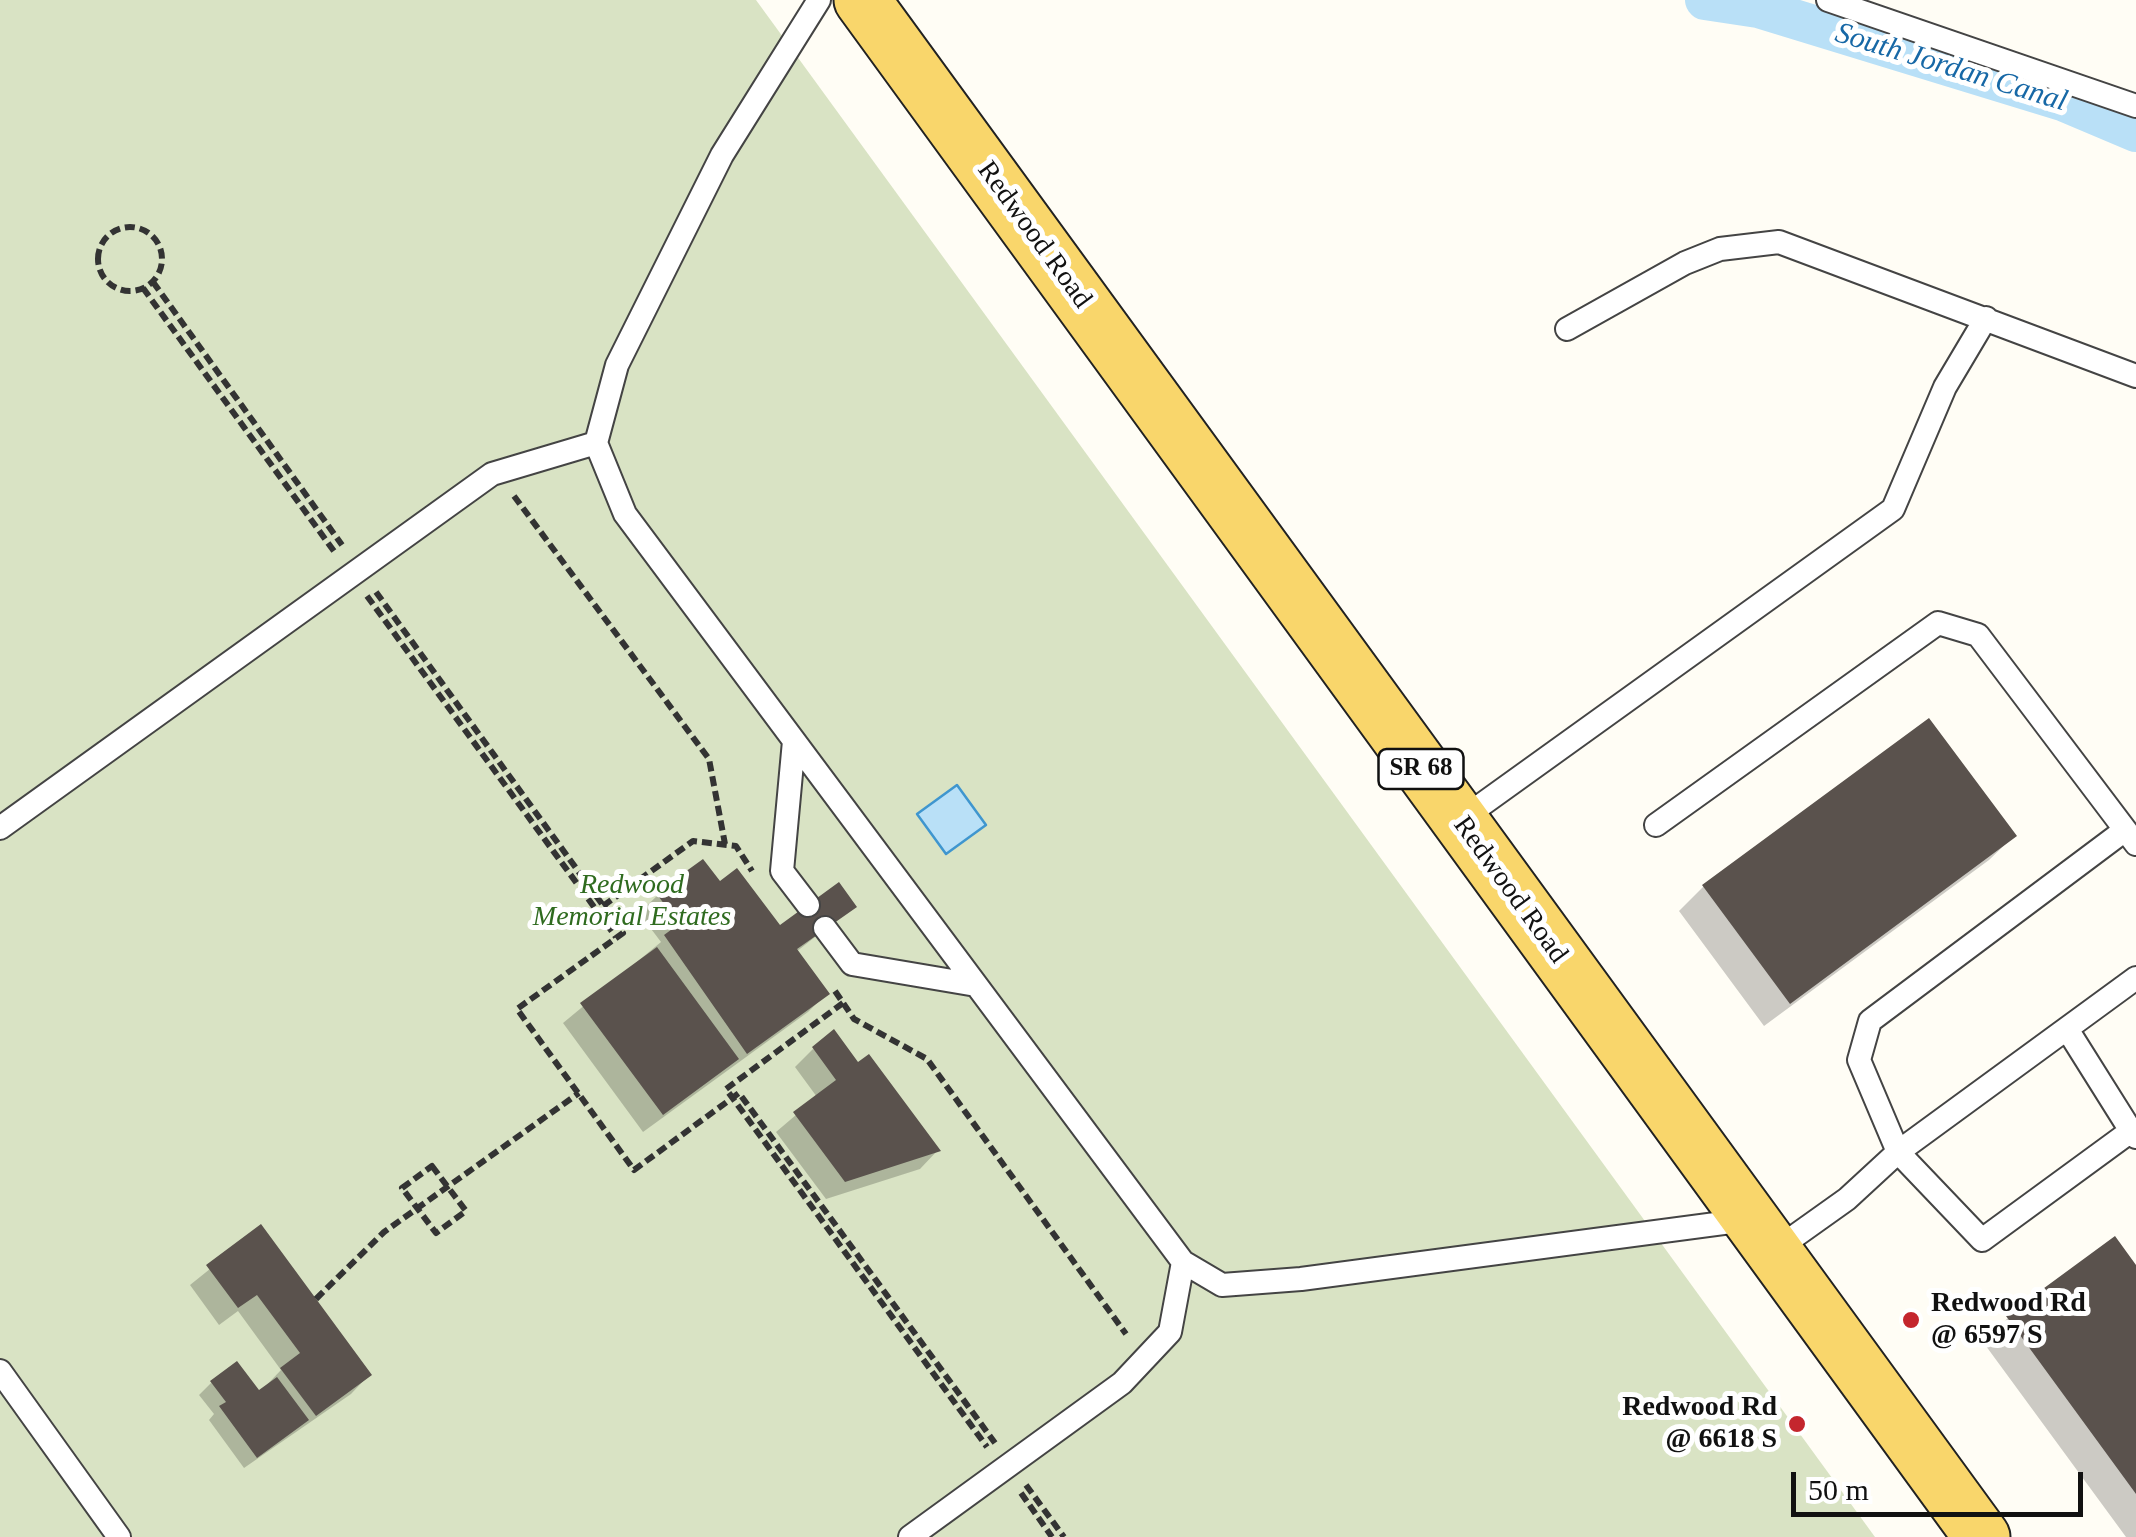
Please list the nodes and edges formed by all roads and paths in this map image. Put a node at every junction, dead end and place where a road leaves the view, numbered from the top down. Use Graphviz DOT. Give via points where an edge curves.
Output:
graph roads {
  1 [pos="818,0"];
  2 [pos="862,0"];
  3 [pos="1828,0"];
  4 [pos="2136,106"];
  5 [pos="152,282"];
  6 [pos="142,288"];
  7 [pos="1986,318"];
  8 [pos="1567,329"];
  9 [pos="2136,376"];
  10 [pos="596,443"];
  11 [pos="497,472"];
  12 [pos="356,572"];
  13 [pos="794,741"];
  14 [pos="1459,821"];
  15 [pos="1656,826"];
  16 [pos="0,828"];
  17 [pos="2130,837"];
  18 [pos="725,844"];
  19 [pos="756,876"];
  20 [pos="808,905"];
  21 [pos="603,906"];
  22 [pos="825,928"];
  23 [pos="616,937"];
  24 [pos="2136,978"];
  25 [pos="976,984"];
  26 [pos="833,989"];
  27 [pos="843,1004"];
  28 [pos="2067,1029"];
  29 [pos="578,1094"];
  30 [pos="733,1098"];
  31 [pos="2134,1134"];
  32 [pos="1898,1152"];
  33 [pos="447,1186"];
  34 [pos="417,1208"];
  35 [pos="1762,1235"];
  36 [pos="1183,1262"];
  37 [pos="316,1299"];
  38 [pos="1144,1360"];
  39 [pos="0,1371"];
  40 [pos="1007,1467"];
  41 [pos="119,1537"];
  42 [pos="910,1537"];
  43 [pos="1052,1537"];
  44 [pos="1064,1537"];
  45 [pos="1982,1537"];
  1 -- 10 [label="lane" via="722,155 617,365"];
  2 -- 14 [label="main road, Redwood Road / SR 68"];
  3 -- 4 [label="lane"];
  5 -- 6 [label="path"];
  5 -- 6 [label="path" via="162,259 154,236 140,228 116,230 102,244 102,274 116,287"];
  5 -- 12 [label="path"];
  6 -- 12 [label="path"];
  7 -- 8 [label="lane" via="1779,242 1720,249"];
  7 -- 9 [label="lane"];
  7 -- 14 [label="lane" via="1945,387 1893,509"];
  10 -- 11 [label="lane"];
  10 -- 13 [label="lane" via="625,514"];
  11 -- 12 [label="lane"];
  11 -- 18 [label="path" via="708,759"];
  12 -- 16 [label="lane"];
  12 -- 21 [label="path"];
  12 -- 23 [label="path"];
  13 -- 20 [label="lane" via="782,871"];
  13 -- 25 [label="lane"];
  14 -- 35 [label="main road, Redwood Road / SR 68"];
  15 -- 17 [label="lane" via="1938,623 1978,635"];
  17 -- 32 [label="lane" via="1870,1022 1859,1060"];
  18 -- 19 [label="path" via="736,846"];
  18 -- 21 [label="path" via="693,841"];
  21 -- 23 [label="path" via="622,933"];
  22 -- 25 [label="lane" via="852,964"];
  23 -- 29 [label="path" via="517,1009"];
  24 -- 28 [label="lane"];
  25 -- 36 [label="lane"];
  26 -- 27 [label="path"];
  27 -- 30 [label="path" via="726,1089"];
  27 -- 38 [label="path" via="854,1019 927,1059"];
  28 -- 31 [label="lane"];
  28 -- 32 [label="lane"];
  29 -- 30 [label="path" via="634,1170"];
  29 -- 33 [label="path"];
  30 -- 40 [label="path" via="739,1094"];
  31 -- 32 [label="lane" via="1982,1240"];
  32 -- 35 [label="lane" via="1848,1200"];
  33 -- 34 [label="path"];
  33 -- 34 [label="path" via="432,1166 402,1188"];
  33 -- 34 [label="path" via="466,1212 436,1233"];
  34 -- 37 [label="path"];
  35 -- 36 [label="lane" via="1222,1285"];
  35 -- 45 [label="main road, Redwood Road / SR 68"];
  36 -- 38 [label="lane" via="1170,1332"];
  38 -- 40 [label="lane" via="1122,1384"];
  39 -- 41 [label="lane"];
  40 -- 42 [label="lane"];
  40 -- 43 [label="path"];
  40 -- 44 [label="path"];
}
